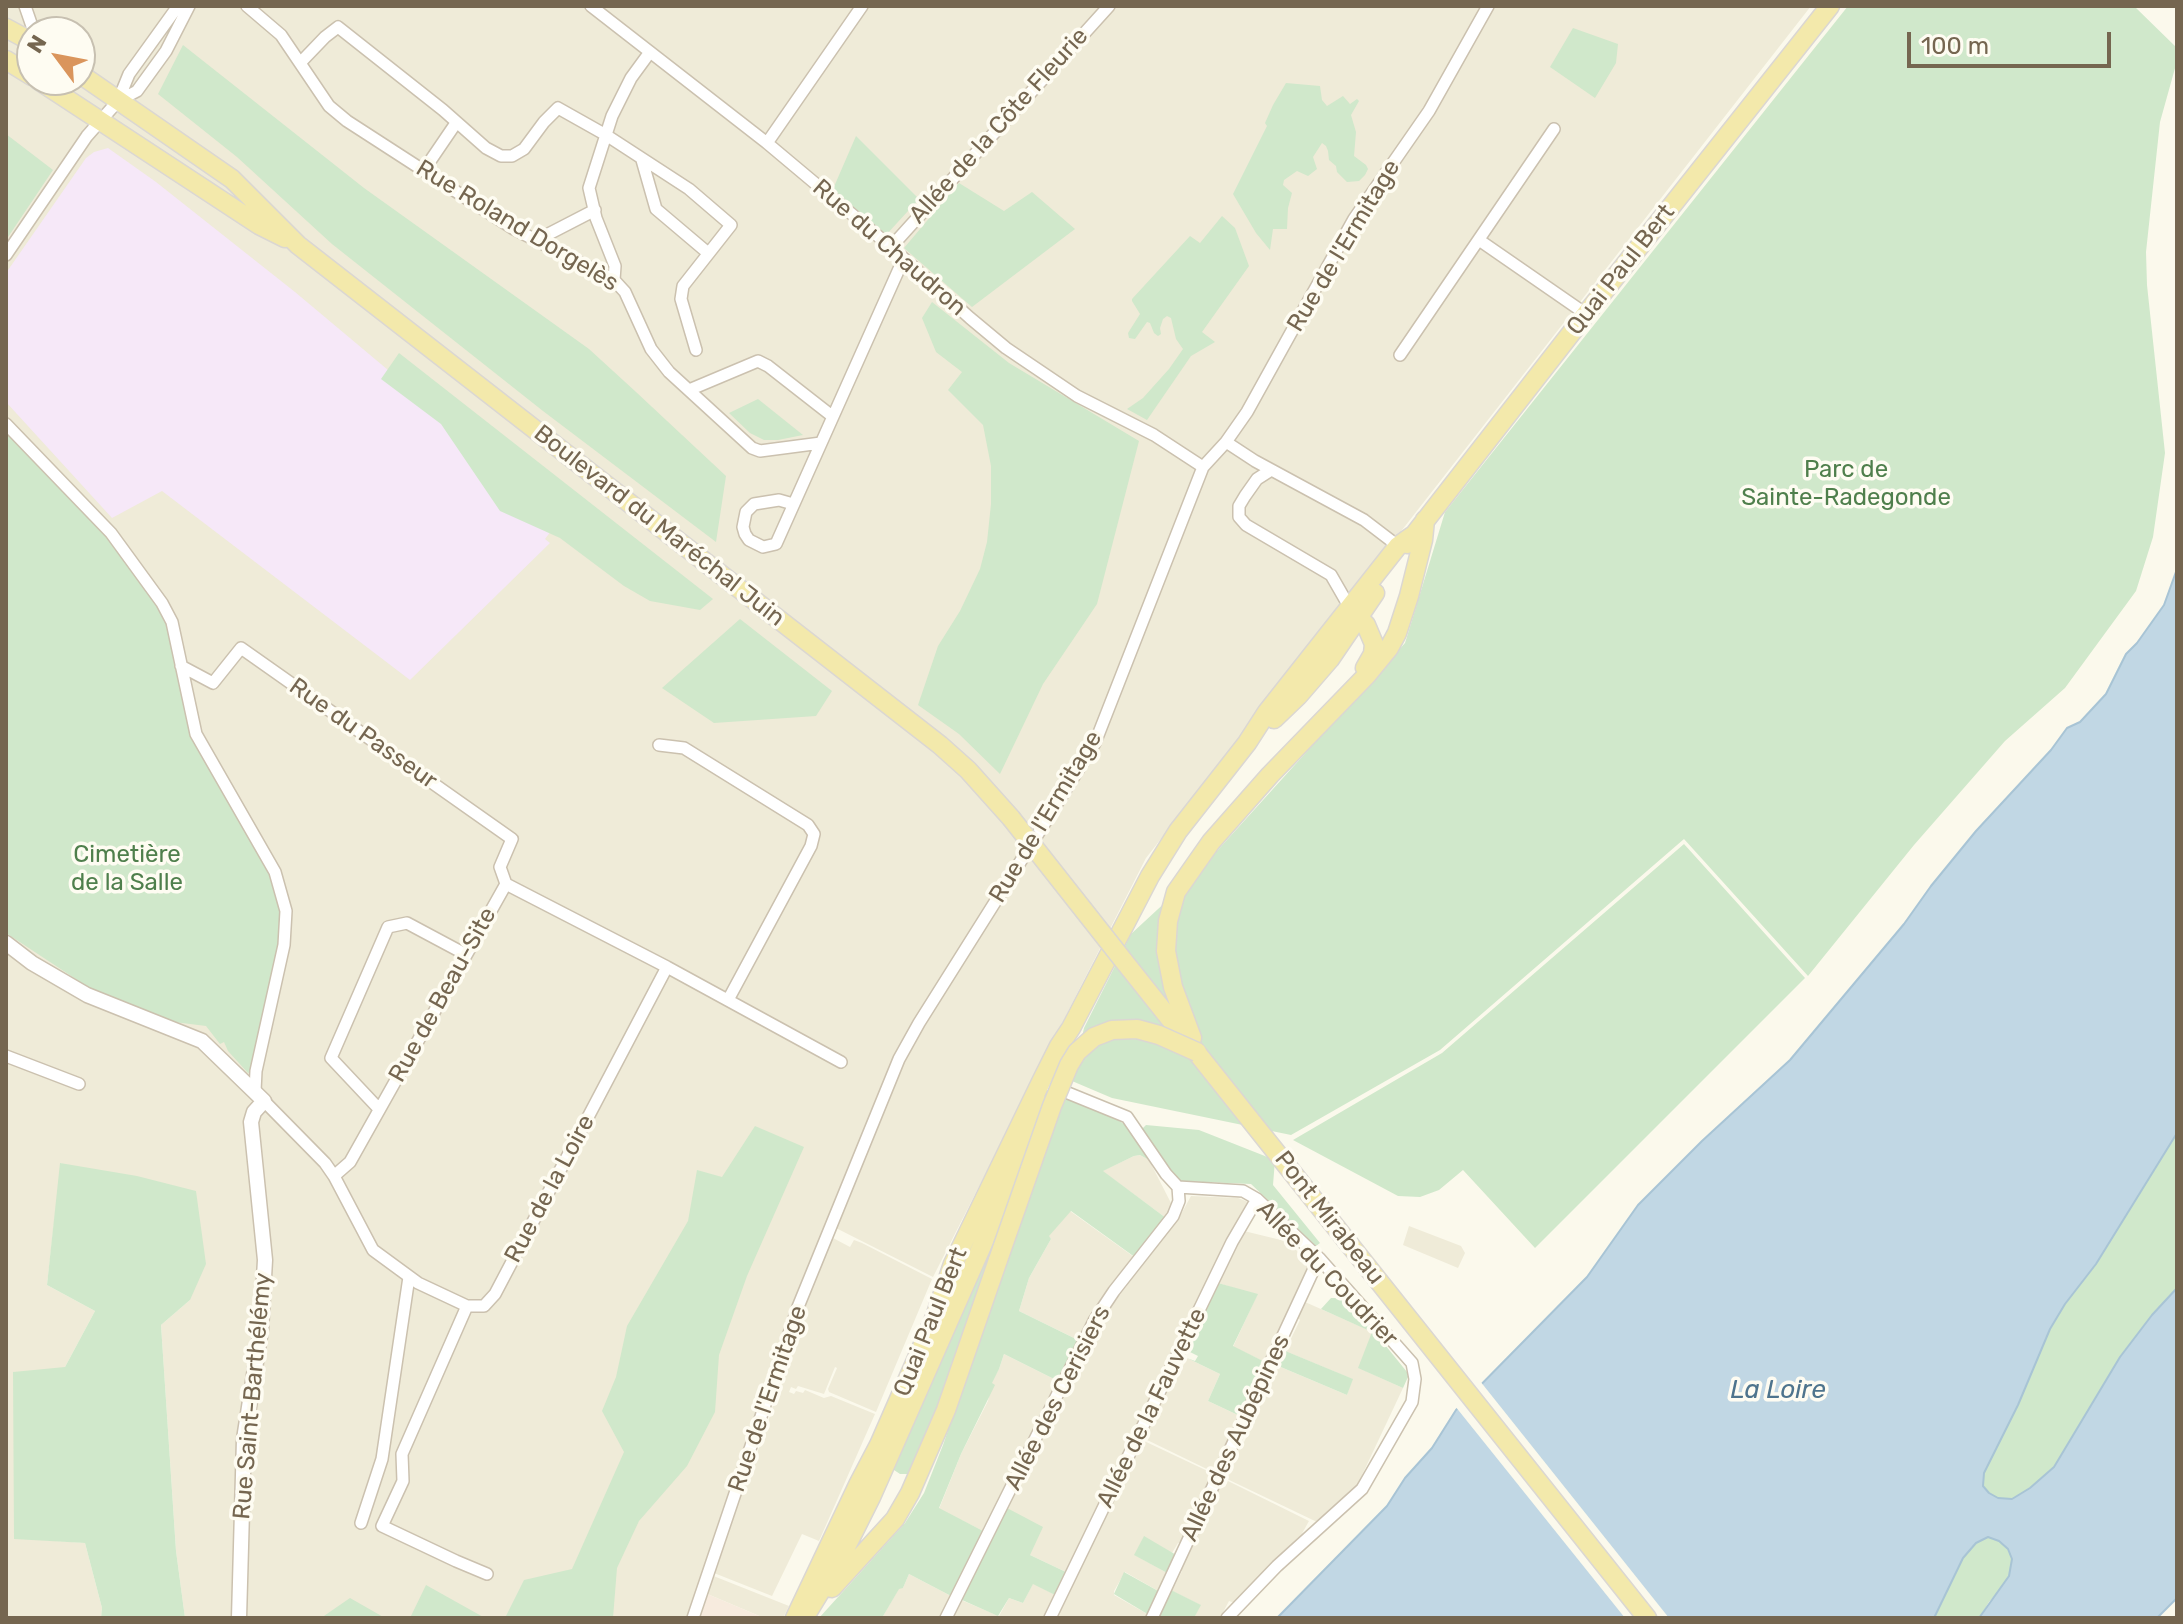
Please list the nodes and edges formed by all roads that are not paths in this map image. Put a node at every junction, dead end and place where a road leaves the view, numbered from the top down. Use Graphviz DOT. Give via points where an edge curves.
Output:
graph roads {
  1 [pos="178,6"];
  2 [pos="189,6"];
  3 [pos="247,6"];
  4 [pos="591,6"];
  5 [pos="862,6"];
  6 [pos="1109,6"];
  7 [pos="1488,6"];
  8 [pos="1830,6"];
  9 [pos="650,52"];
  10 [pos="301,62"];
  11 [pos="96,85"];
  12 [pos="63,96"];
  13 [pos="118,101"];
  14 [pos="100,120"];
  15 [pos="456,123"];
  16 [pos="1554,129"];
  17 [pos="606,135"];
  18 [pos="767,143"];
  19 [pos="642,160"];
  20 [pos="424,170"];
  21 [pos="595,210"];
  22 [pos="1479,240"];
  23 [pos="535,241"];
  24 [pos="298,245"];
  25 [pos="891,247"];
  26 [pos="708,253"];
  27 [pos="6,255"];
  28 [pos="903,260"];
  29 [pos="614,280"];
  30 [pos="1586,314"];
  31 [pos="696,350"];
  32 [pos="1400,355"];
  33 [pos="689,390"];
  34 [pos="832,416"];
  35 [pos="6,424"];
  36 [pos="1226,442"];
  37 [pos="821,443"];
  38 [pos="1203,467"];
  39 [pos="1271,470"];
  40 [pos="793,504"];
  41 [pos="1425,520"];
  42 [pos="1405,541"];
  43 [pos="1355,613"];
  44 [pos="181,666"];
  45 [pos="1334,708"];
  46 [pos="659,745"];
  47 [pos="1011,818"];
  48 [pos="506,884"];
  49 [pos="6,943"];
  50 [pos="465,954"];
  51 [pos="667,967"];
  52 [pos="728,1000"];
  53 [pos="1197,1052"];
  54 [pos="6,1056"];
  55 [pos="841,1062"];
  56 [pos="79,1084"];
  57 [pos="1045,1084"];
  58 [pos="259,1096"];
  59 [pos="379,1109"];
  60 [pos="334,1176"];
  61 [pos="1178,1187"];
  62 [pos="1257,1199"];
  63 [pos="1319,1258"];
  64 [pos="409,1277"];
  65 [pos="467,1306"];
  66 [pos="879,1445"];
  67 [pos="877,1483"];
  68 [pos="910,1493"];
  69 [pos="361,1523"];
  70 [pos="487,1574"];
  71 [pos="803,1616"];
  72 [pos="239,1618"];
  73 [pos="693,1618"];
  74 [pos="946,1618"];
  75 [pos="1050,1618"];
  76 [pos="1152,1618"];
  77 [pos="1227,1618"];
  78 [pos="1647,1618"];
  1 -- 13 [label="street" via="129,74"];
  2 -- 13 [label="street" via="137,91"];
  3 -- 10 [label="street, Rue Roland Dorgelès" via="273,26"];
  4 -- 9 [label="street, Rue du Chaudron"];
  5 -- 18 [label="street"];
  6 -- 25 [label="street, Allée de la Côte Fleurie"];
  7 -- 36 [label="street, Rue de l'Ermitage" via="1429,111 1354,219"];
  8 -- 30 [label="main road, Quai Paul Bert"];
  9 -- 17 [label="street" via="631,78"];
  9 -- 18 [label="street, Rue du Chaudron"];
  10 -- 15 [label="street" via="338,27"];
  10 -- 20 [label="street, Rue Roland Dorgelès" via="329,106"];
  11 -- 13 [label="main road, Boulevard du Maréchal Juin"];
  12 -- 14 [label="main road, Boulevard du Maréchal Juin"];
  13 -- 14 [label="street"];
  13 -- 24 [label="main road, Boulevard du Maréchal Juin" via="232,179"];
  14 -- 24 [label="main road, Boulevard du Maréchal Juin"];
  14 -- 27 [label="street"];
  15 -- 17 [label="street" via="501,156 524,149 558,108"];
  15 -- 20 [label="street"];
  16 -- 22 [label="street"];
  17 -- 19 [label="street"];
  17 -- 21 [label="street" via="589,188"];
  18 -- 25 [label="street, Rue du Chaudron"];
  19 -- 26 [label="street" via="656,209"];
  19 -- 26 [label="street" via="689,189 731,225"];
  20 -- 23 [label="street, Rue Roland Dorgelès"];
  21 -- 23 [label="street"];
  21 -- 29 [label="street" via="615,266"];
  22 -- 30 [label="street"];
  22 -- 32 [label="street"];
  23 -- 29 [label="street, Rue Roland Dorgelès"];
  24 -- 47 [label="main road, Boulevard du Maréchal Juin" via="940,745"];
  25 -- 28 [label="street, Rue du Chaudron"];
  26 -- 31 [label="street" via="683,286 681,299"];
  28 -- 34 [label="street"];
  28 -- 38 [label="street, Rue du Chaudron" via="1006,348 1077,396"];
  29 -- 33 [label="street, Rue Roland Dorgelès" via="625,292 651,349"];
  30 -- 41 [label="main road, Quai Paul Bert"];
  33 -- 34 [label="street" via="758,361"];
  33 -- 37 [label="street, Rue Roland Dorgelès" via="752,448"];
  34 -- 37 [label="street"];
  35 -- 44 [label="street" via="129,556 172,622"];
  36 -- 38 [label="street, Rue de l'Ermitage"];
  36 -- 39 [label="street"];
  37 -- 40 [label="street"];
  38 -- 73 [label="street, Rue de l'Ermitage" via="1095,743 899,1059 798,1307"];
  39 -- 42 [label="street"];
  39 -- 43 [label="street" via="1245,496 1239,517 1331,575"];
  40 -- 40 [label="street" via="754,504 743,527 749,540 763,547 776,544"];
  41 -- 42 [label="main road, Quai Paul Bert"];
  41 -- 45 [label="main road" via="1397,633 1380,660"];
  42 -- 43 [label="main road, Quai Paul Bert"];
  43 -- 45 [label="main road" via="1371,634 1373,654"];
  43 -- 57 [label="main road, Quai Paul Bert" via="1330,659 1247,743 1178,831 1059,1046"];
  44 -- 48 [label="street, Rue du Passeur" via="213,683 241,648 512,839 500,867"];
  44 -- 58 [label="street" via="196,734 275,872 286,911 284,945 256,1071"];
  45 -- 53 [label="main road" via="1211,842 1176,892 1166,951"];
  46 -- 52 [label="street" via="684,748 808,825 814,834"];
  47 -- 53 [label="main road, Pont Mirabeau, bridge"];
  48 -- 50 [label="street, Rue de Beau-Site"];
  48 -- 51 [label="street, Rue de Beau-Site"];
  49 -- 58 [label="street" via="87,995 202,1041"];
  50 -- 59 [label="street, Rue de Beau-Site"];
  50 -- 59 [label="street" via="407,923 388,927 331,1058"];
  51 -- 52 [label="street"];
  51 -- 65 [label="street, Rue de la Loire" via="493,1297 484,1306"];
  52 -- 55 [label="street"];
  53 -- 68 [label="main road, bridge" via="1137,1029 1112,1030 1077,1052 1052,1106 946,1410"];
  53 -- 78 [label="main road, Pont Mirabeau"];
  54 -- 56 [label="street"];
  57 -- 61 [label="street" via="1127,1117"];
  57 -- 66 [label="main road, Quai Paul Bert" via="953,1264"];
  57 -- 67 [label="main road, Quai Paul Bert" via="1026,1146"];
  58 -- 60 [label="street"];
  58 -- 72 [label="street, Rue Saint-Barthélémy" via="251,1117 265,1260 261,1330 244,1439"];
  59 -- 60 [label="street, Rue de Beau-Site" via="350,1162"];
  60 -- 64 [label="street" via="373,1250"];
  61 -- 62 [label="street, Allée du Coudrier" via="1243,1191"];
  61 -- 74 [label="street, Allée des Cerisiers" via="1173,1216 1094,1321"];
  62 -- 63 [label="street, Allée du Coudrier"];
  62 -- 75 [label="street, Allée de la Fauvette"];
  63 -- 76 [label="street, Allée des Aubépines"];
  63 -- 77 [label="street, Allée du Coudrier" via="1412,1363 1412,1402 1362,1489"];
  64 -- 65 [label="street"];
  64 -- 69 [label="street" via="382,1459"];
  65 -- 70 [label="street" via="402,1454 403,1481 382,1526"];
  66 -- 67 [label="main road"];
  66 -- 71 [label="main road, Quai Paul Bert" via="838,1526"];
  67 -- 68 [label="main road" via="889,1493"];
  67 -- 71 [label="main road, Quai Paul Bert" via="840,1559"];
  68 -- 71 [label="main road" via="878,1539"];
}
